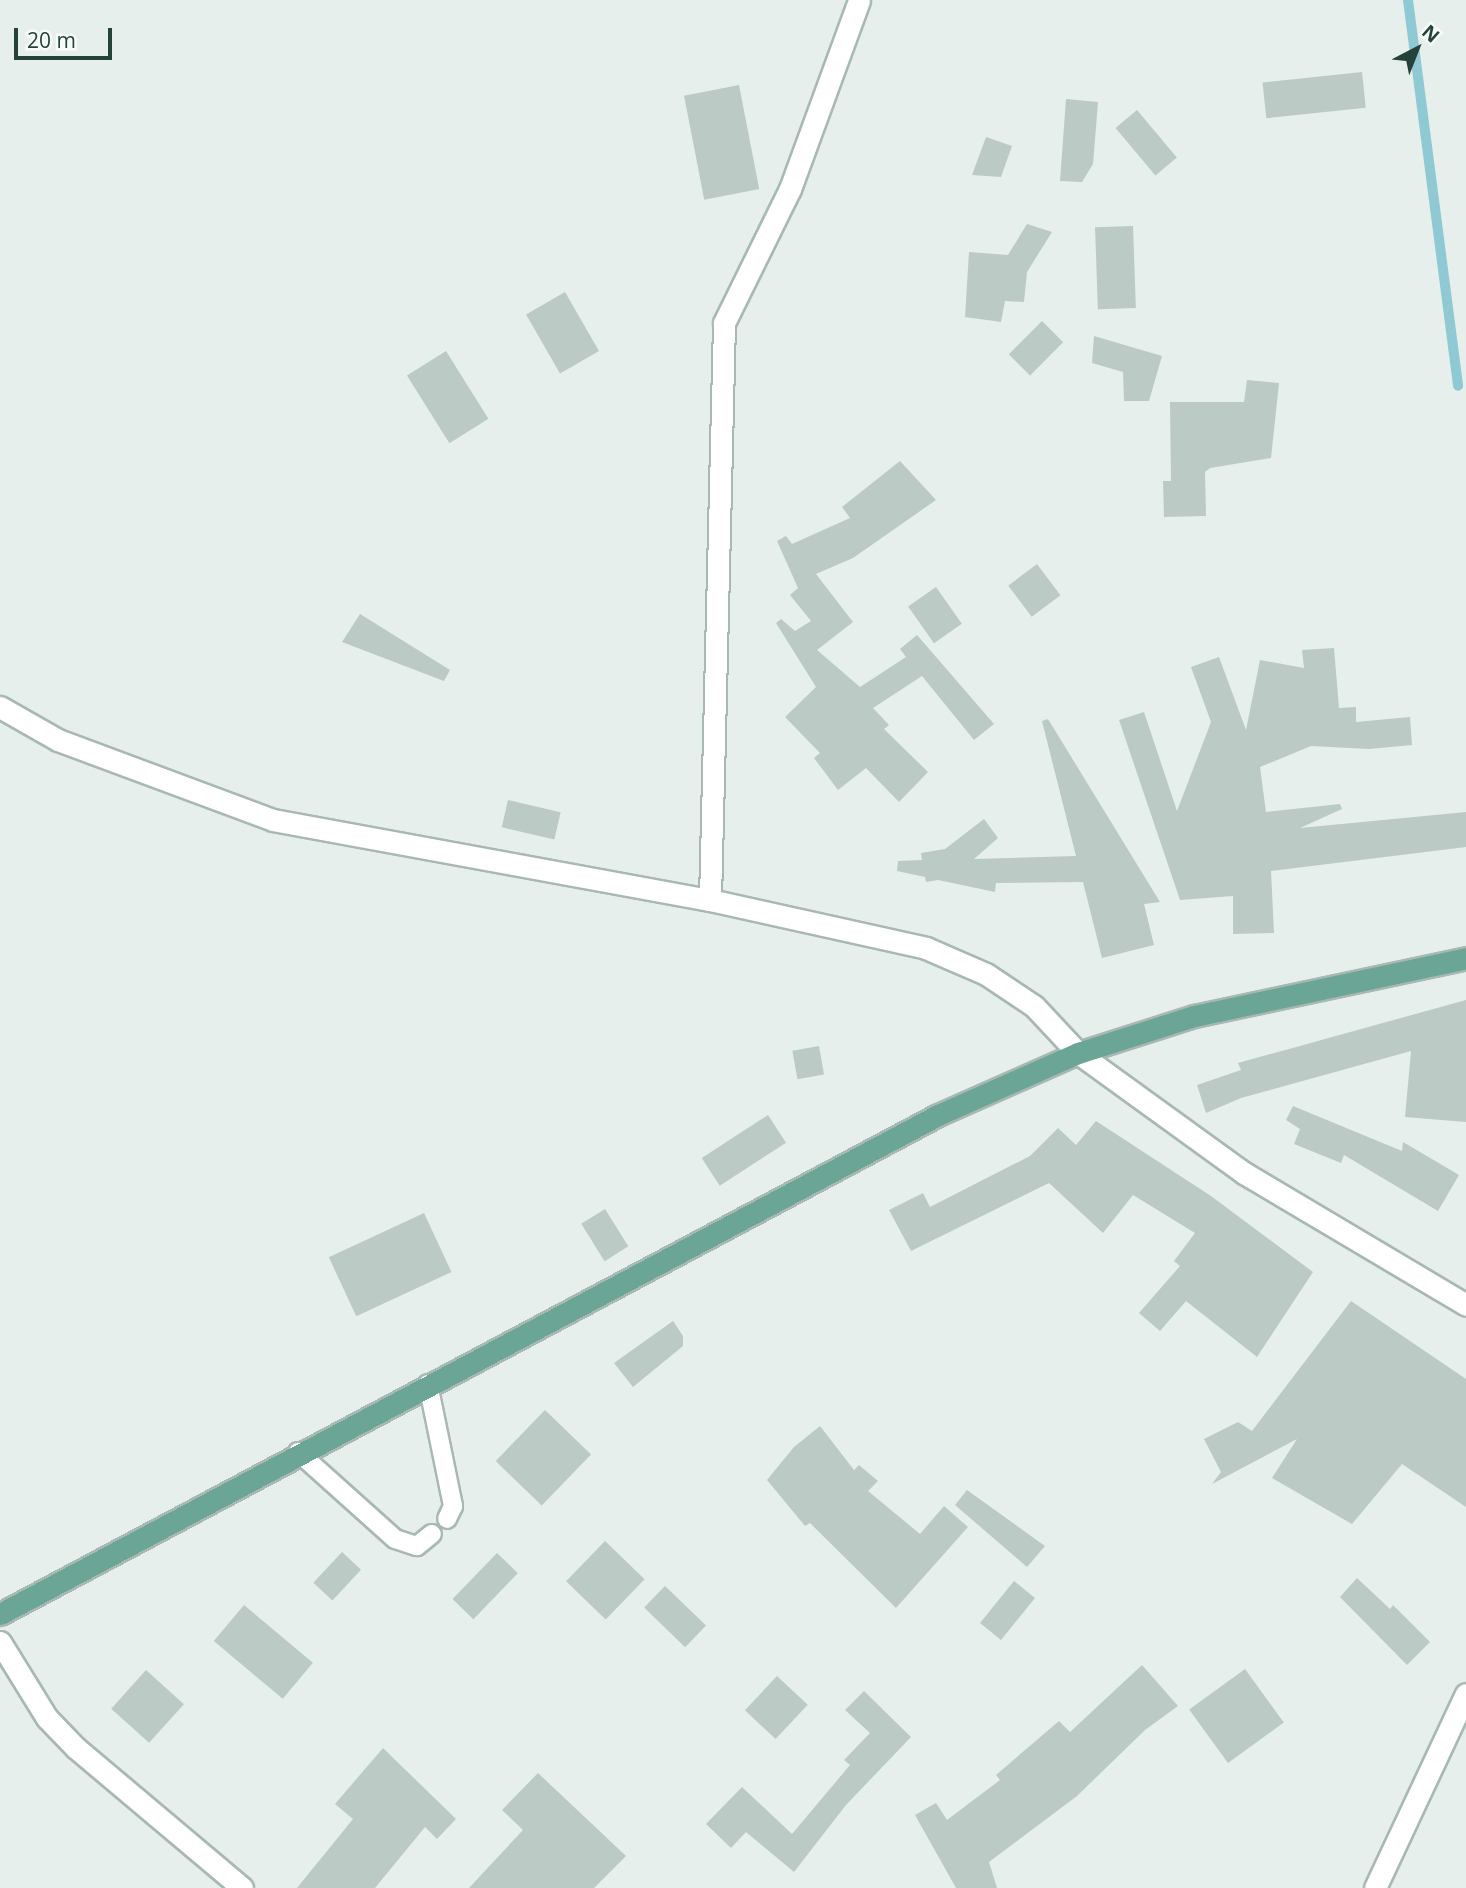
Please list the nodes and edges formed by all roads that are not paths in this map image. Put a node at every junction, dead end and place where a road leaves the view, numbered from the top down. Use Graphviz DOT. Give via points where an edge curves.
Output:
graph roads {
  1 [pos="859,0"];
  2 [pos="0,707"];
  3 [pos="710,900"];
  4 [pos="1466,958"];
  5 [pos="1078,1053"];
  6 [pos="1466,1306"];
  7 [pos="428,1384"];
  8 [pos="298,1452"];
  9 [pos="447,1519"];
  10 [pos="432,1534"];
  11 [pos="0,1614"];
  12 [pos="0,1642"];
  13 [pos="1466,1695"];
  14 [pos="242,1888"];
  15 [pos="1375,1888"];
  1 -- 3 [label="street" via="790,189 724,323"];
  2 -- 3 [label="street" via="58,740 273,820"];
  3 -- 5 [label="street" via="926,948 986,974 1034,1006"];
  4 -- 5 [label="main road" via="1194,1016"];
  5 -- 6 [label="street" via="1244,1173"];
  5 -- 7 [label="main road" via="938,1115"];
  7 -- 8 [label="main road"];
  7 -- 9 [label="lane" via="453,1506"];
  8 -- 10 [label="lane" via="395,1539 417,1546"];
  8 -- 11 [label="main road"];
  12 -- 14 [label="street" via="47,1718 76,1748"];
  13 -- 15 [label="street"];
}
